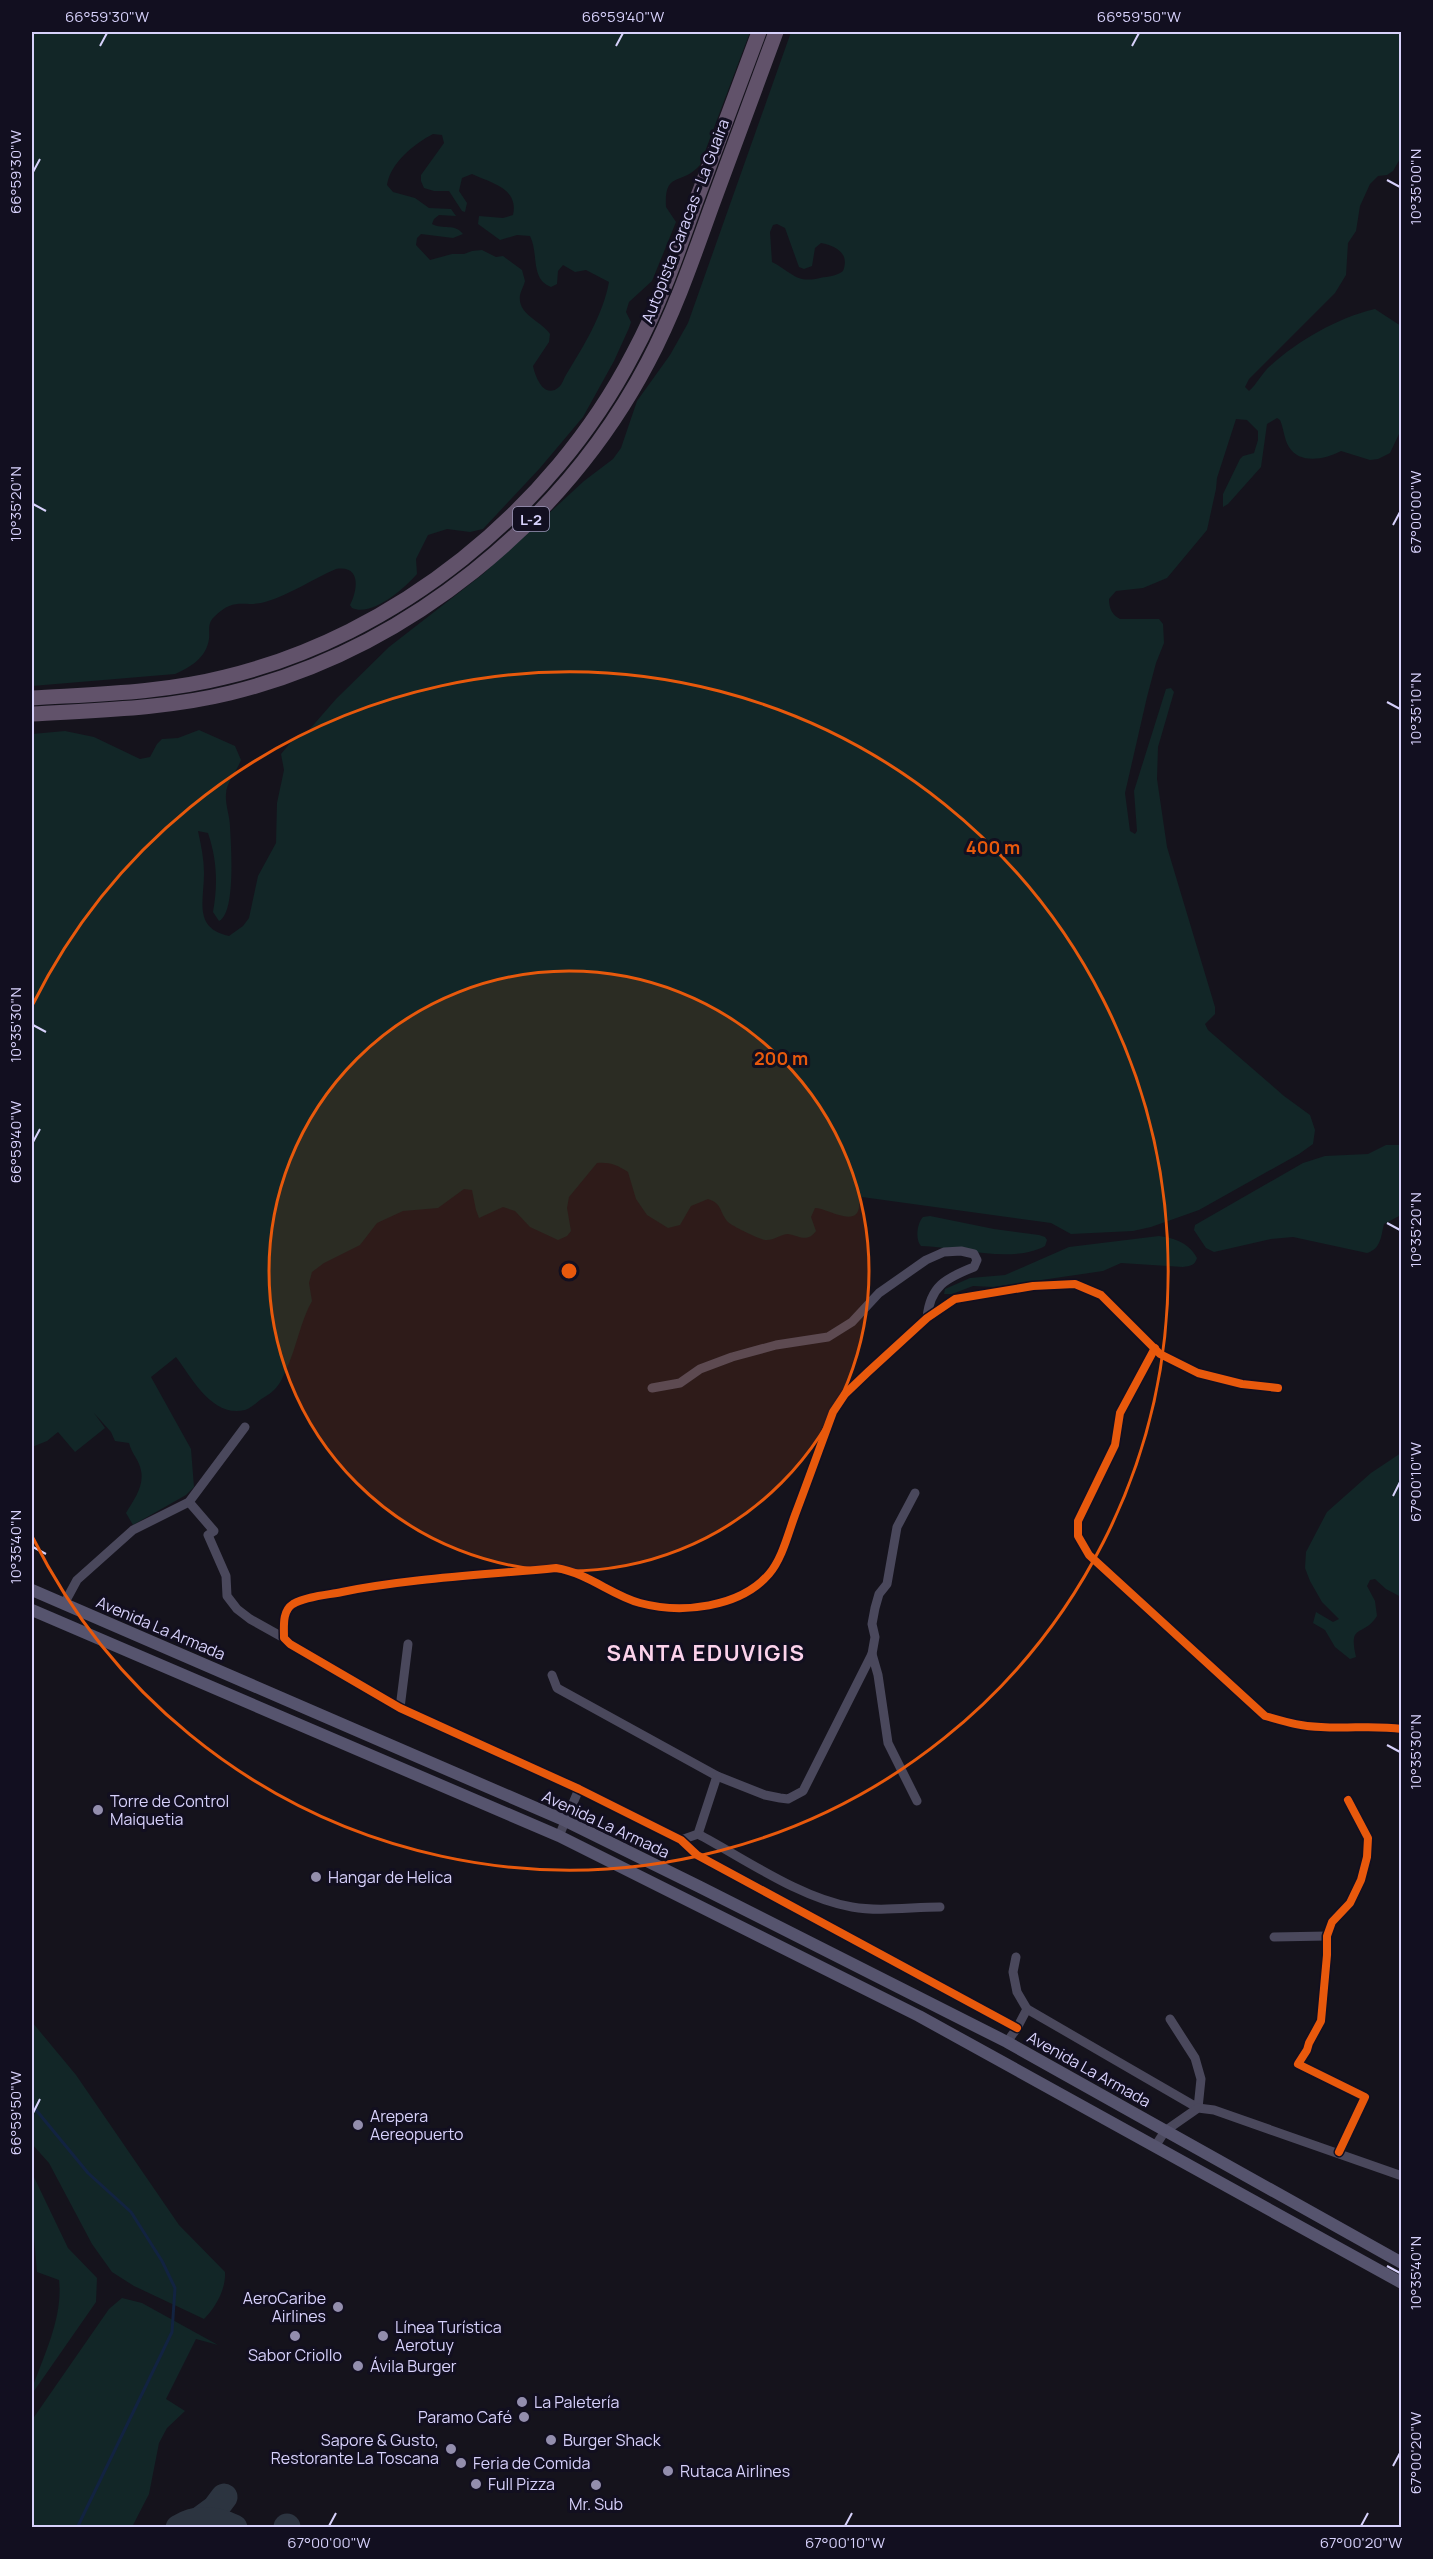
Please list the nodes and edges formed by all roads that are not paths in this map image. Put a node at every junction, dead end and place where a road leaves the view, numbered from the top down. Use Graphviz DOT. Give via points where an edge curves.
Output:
graph roads {
  1 [pos="759,32"];
  2 [pos="776,32"];
  3 [pos="32,698"];
  4 [pos="32,714"];
  5 [pos="927,1318"];
  6 [pos="1155,1348"];
  7 [pos="652,1388"];
  8 [pos="1278,1388"];
  9 [pos="246,1427"];
  10 [pos="915,1493"];
  11 [pos="189,1502"];
  12 [pos="32,1590"];
  13 [pos="64,1604"];
  14 [pos="32,1610"];
  15 [pos="284,1638"];
  16 [pos="408,1644"];
  17 [pos="872,1653"];
  18 [pos="552,1675"];
  19 [pos="400,1708"];
  20 [pos="1401,1729"];
  21 [pos="717,1776"];
  22 [pos="579,1790"];
  23 [pos="1348,1800"];
  24 [pos="917,1801"];
  25 [pos="566,1821"];
  26 [pos="698,1834"];
  27 [pos="560,1836"];
  28 [pos="681,1840"];
  29 [pos="940,1907"];
  30 [pos="1274,1936"];
  31 [pos="1327,1936"];
  32 [pos="1016,1957"];
  33 [pos="1027,2009"];
  34 [pos="1170,2019"];
  35 [pos="1017,2028"];
  36 [pos="1006,2042"];
  37 [pos="1198,2108"];
  38 [pos="1165,2130"];
  39 [pos="1156,2145"];
  40 [pos="1339,2152"];
  41 [pos="1401,2176"];
  42 [pos="1401,2263"];
  43 [pos="1401,2283"];
  1 -- 3 [label="highway, Autopista Caracas - La Guaira / L-2" via="663,292 633,354 606,402 566,456 503,524 426,585 349,632 294,656 192,685"];
  2 -- 4 [label="highway, Autopista Caracas - La Guaira / L-2" via="684,281 648,362 620,411 579,466 490,557 436,598 357,646 257,686 156,706"];
  5 -- 6 [label="street" via="955,1299 1033,1286 1075,1284 1101,1295"];
  5 -- 7 [label="street" via="932,1295 955,1274 974,1268 974,1254 944,1252 926,1260 879,1293 852,1322 828,1337 732,1357 700,1369 680,1383"];
  5 -- 15 [label="street" via="845,1394 833,1412 782,1549 769,1574 748,1592 719,1603 663,1608 638,1603 581,1574 556,1568 373,1586 294,1604 287,1610"];
  6 -- 8 [label="street" via="1198,1373"];
  6 -- 20 [label="street" via="1120,1413 1115,1445 1078,1521 1078,1536 1089,1555 1265,1716 1320,1728 1376,1725"];
  9 -- 11 [label="street"];
  10 -- 17 [label="street" via="897,1527 886,1584 875,1608"];
  11 -- 13 [label="street" via="133,1530 77,1580"];
  11 -- 15 [label="street" via="214,1531 208,1535 226,1575 227,1596 250,1619"];
  12 -- 13 [label="main road, Avenida La Armada"];
  13 -- 25 [label="main road, Avenida La Armada"];
  14 -- 27 [label="main road, Avenida La Armada"];
  15 -- 19 [label="street"];
  16 -- 19 [label="street"];
  17 -- 21 [label="street" via="803,1791 788,1799 772,1797"];
  17 -- 24 [label="street" via="888,1743"];
  18 -- 21 [label="street" via="557,1688"];
  19 -- 22 [label="street"];
  21 -- 26 [label="street"];
  22 -- 25 [label="street"];
  22 -- 28 [label="street"];
  23 -- 31 [label="street" via="1368,1838 1367,1857 1350,1903 1332,1922"];
  25 -- 27 [label="street"];
  25 -- 36 [label="main road, Avenida La Armada"];
  26 -- 28 [label="street"];
  26 -- 29 [label="street" via="791,1885 834,1903 855,1908"];
  27 -- 39 [label="main road, Avenida La Armada" via="919,2016"];
  28 -- 35 [label="street" via="697,1855"];
  30 -- 31 [label="street"];
  31 -- 40 [label="street" via="1321,2021 1298,2064 1365,2097"];
  32 -- 33 [label="street" via="1012,1972"];
  33 -- 35 [label="street"];
  33 -- 37 [label="street"];
  34 -- 37 [label="street" via="1195,2058 1201,2079"];
  35 -- 36 [label="street"];
  36 -- 38 [label="main road, Avenida La Armada"];
  37 -- 38 [label="street"];
  37 -- 40 [label="street" via="1228,2113"];
  38 -- 39 [label="street"];
  38 -- 42 [label="main road, Avenida La Armada"];
  39 -- 43 [label="main road, Avenida La Armada"];
  40 -- 41 [label="street"];
}
